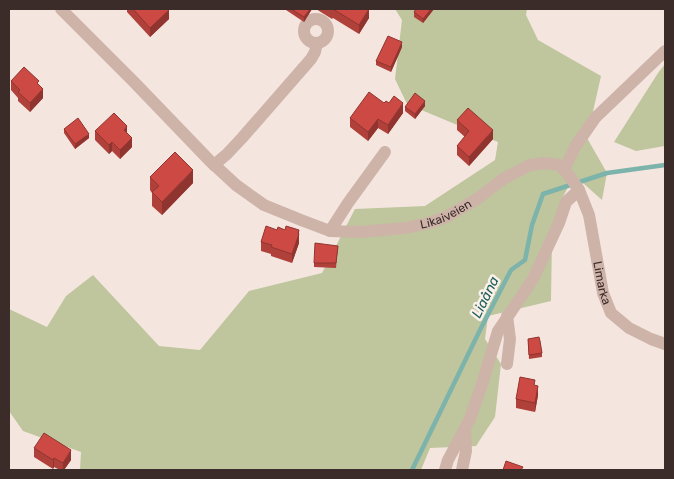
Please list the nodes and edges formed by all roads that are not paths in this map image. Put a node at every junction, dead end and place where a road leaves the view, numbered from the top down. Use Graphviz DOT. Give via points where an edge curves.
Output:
graph roads {
  1 [pos="61,9"];
  2 [pos="317,43"];
  3 [pos="665,51"];
  4 [pos="385,152"];
  5 [pos="214,165"];
  6 [pos="564,170"];
  7 [pos="579,190"];
  8 [pos="330,231"];
  9 [pos="507,316"];
  10 [pos="665,344"];
  11 [pos="507,364"];
  12 [pos="464,430"];
  13 [pos="445,470"];
  14 [pos="462,470"];
  1 -- 5 [label="street, Likaiveien"];
  2 -- 5 [label="street" via="311,59"];
  3 -- 6 [label="street" via="595,118"];
  4 -- 8 [label="street"];
  5 -- 8 [label="street, Likaiveien" via="264,205"];
  6 -- 7 [label="street"];
  6 -- 8 [label="street, Likaiveien" via="559,165 530,165 503,179 477,200 430,223 360,232"];
  7 -- 9 [label="street" via="566,202 536,272"];
  7 -- 10 [label="street, Limarka" via="589,215 603,293 611,313 629,328"];
  9 -- 11 [label="street" via="510,339"];
  9 -- 12 [label="street" via="498,331"];
  12 -- 13 [label="street"];
  12 -- 14 [label="street" via="466,451"];
}
